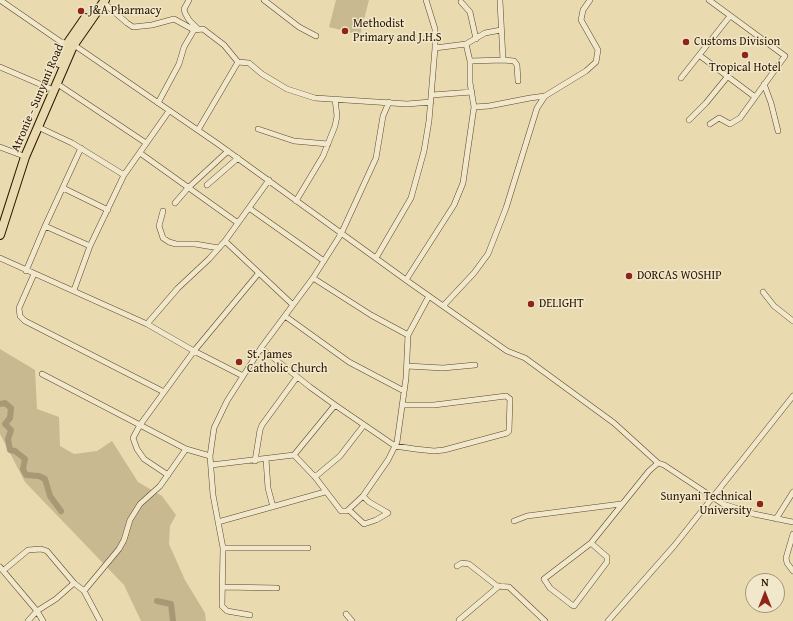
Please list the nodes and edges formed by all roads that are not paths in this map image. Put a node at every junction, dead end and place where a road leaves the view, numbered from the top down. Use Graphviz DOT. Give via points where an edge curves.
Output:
graph roads {
  1 [pos="0,0"];
  2 [pos="190,0"];
  3 [pos="264,0"];
  4 [pos="426,0"];
  5 [pos="590,0"];
  6 [pos="709,0"];
  7 [pos="102,1"];
  8 [pos="500,1"];
  9 [pos="461,2"];
  10 [pos="730,16"];
  11 [pos="196,29"];
  12 [pos="501,30"];
  13 [pos="316,36"];
  14 [pos="476,39"];
  15 [pos="466,44"];
  16 [pos="70,45"];
  17 [pos="436,48"];
  18 [pos="699,55"];
  19 [pos="503,60"];
  20 [pos="470,61"];
  21 [pos="238,62"];
  22 [pos="0,67"];
  23 [pos="728,76"];
  24 [pos="681,78"];
  25 [pos="518,81"];
  26 [pos="764,84"];
  27 [pos="53,86"];
  28 [pos="472,92"];
  29 [pos="432,95"];
  30 [pos="545,96"];
  31 [pos="755,97"];
  32 [pos="335,99"];
  33 [pos="389,102"];
  34 [pos="431,102"];
  35 [pos="158,103"];
  36 [pos="474,106"];
  37 [pos="169,111"];
  38 [pos="689,120"];
  39 [pos="710,124"];
  40 [pos="38,127"];
  41 [pos="258,129"];
  42 [pos="198,130"];
  43 [pos="778,131"];
  44 [pos="146,143"];
  45 [pos="328,144"];
  46 [pos="0,147"];
  47 [pos="81,148"];
  48 [pos="228,151"];
  49 [pos="140,153"];
  50 [pos="21,155"];
  51 [pos="238,158"];
  52 [pos="124,174"];
  53 [pos="269,180"];
  54 [pos="207,185"];
  55 [pos="63,188"];
  56 [pos="188,188"];
  57 [pos="296,201"];
  58 [pos="175,203"];
  59 [pos="249,208"];
  60 [pos="108,210"];
  61 [pos="163,210"];
  62 [pos="0,218"];
  63 [pos="238,223"];
  64 [pos="45,226"];
  65 [pos="341,234"];
  66 [pos="0,235"];
  67 [pos="225,241"];
  68 [pos="90,246"];
  69 [pos="219,248"];
  70 [pos="0,258"];
  71 [pos="376,258"];
  72 [pos="324,261"];
  73 [pos="26,271"];
  74 [pos="34,274"];
  75 [pos="258,274"];
  76 [pos="313,278"];
  77 [pos="406,280"];
  78 [pos="74,290"];
  79 [pos="763,292"];
  80 [pos="429,296"];
  81 [pos="293,305"];
  82 [pos="444,305"];
  83 [pos="285,316"];
  84 [pos="793,321"];
  85 [pos="147,324"];
  86 [pos="408,336"];
  87 [pos="261,348"];
  88 [pos="194,351"];
  89 [pos="475,365"];
  90 [pos="407,366"];
  91 [pos="42,374"];
  92 [pos="243,376"];
  93 [pos="297,377"];
  94 [pos="404,391"];
  95 [pos="164,392"];
  96 [pos="793,396"];
  97 [pos="335,404"];
  98 [pos="402,405"];
  99 [pos="140,425"];
  100 [pos="364,425"];
  101 [pos="395,446"];
  102 [pos="186,449"];
  103 [pos="294,455"];
  104 [pos="210,456"];
  105 [pos="266,459"];
  106 [pos="255,461"];
  107 [pos="658,463"];
  108 [pos="211,465"];
  109 [pos="168,475"];
  110 [pos="315,477"];
  111 [pos="326,492"];
  112 [pos="793,492"];
  113 [pos="363,496"];
  114 [pos="712,497"];
  115 [pos="621,504"];
  116 [pos="273,507"];
  117 [pos="349,510"];
  118 [pos="776,519"];
  119 [pos="514,521"];
  120 [pos="218,522"];
  121 [pos="793,522"];
  122 [pos="793,534"];
  123 [pos="591,543"];
  124 [pos="223,548"];
  125 [pos="308,548"];
  126 [pos="457,566"];
  127 [pos="2,569"];
  128 [pos="793,571"];
  129 [pos="74,582"];
  130 [pos="223,586"];
  131 [pos="499,586"];
  132 [pos="277,588"];
  133 [pos="84,591"];
  134 [pos="37,611"];
  135 [pos="346,614"];
  136 [pos="250,615"];
  137 [pos="459,620"];
  138 [pos="543,620"];
  139 [pos="28,621"];
  140 [pos="43,621"];
  141 [pos="100,621"];
  142 [pos="352,621"];
  143 [pos="608,621"];
  1 -- 16 [label="street" via="61,42"];
  2 -- 11 [label="street" via="184,9"];
  3 -- 13 [label="street" via="299,27"];
  4 -- 17 [label="street" via="435,29"];
  5 -- 30 [label="street" via="583,10 581,20 599,56 586,71"];
  6 -- 10 [label="street"];
  7 -- 11 [label="street" via="127,24 134,27 174,18"];
  7 -- 16 [label="highway, Atronie - Sunyani Road"];
  8 -- 12 [label="street"];
  9 -- 14 [label="street" via="470,12"];
  10 -- 18 [label="street"];
  10 -- 26 [label="street" via="785,56"];
  11 -- 21 [label="street" via="203,29 221,42"];
  11 -- 35 [label="street" via="184,47 179,64"];
  12 -- 14 [label="street" via="485,33"];
  12 -- 19 [label="street"];
  14 -- 15 [label="street"];
  15 -- 17 [label="street"];
  15 -- 20 [label="street"];
  16 -- 27 [label="highway, Atronie - Sunyani Road"];
  16 -- 35 [label="street" via="78,47"];
  17 -- 29 [label="street"];
  18 -- 23 [label="street"];
  18 -- 24 [label="street"];
  19 -- 20 [label="street"];
  19 -- 25 [label="street" via="516,62"];
  20 -- 28 [label="street"];
  21 -- 32 [label="street" via="249,63 287,89 316,98"];
  21 -- 42 [label="street"];
  22 -- 27 [label="street"];
  23 -- 31 [label="street"];
  23 -- 38 [label="street"];
  26 -- 31 [label="street"];
  26 -- 43 [label="street"];
  27 -- 40 [label="highway, Atronie - Sunyani Road"];
  27 -- 44 [label="street"];
  27 -- 50 [label="highway"];
  28 -- 29 [label="street"];
  28 -- 36 [label="street"];
  29 -- 34 [label="street"];
  30 -- 36 [label="street" via="489,106"];
  30 -- 82 [label="street" via="533,118 506,208 488,254 474,274"];
  31 -- 39 [label="street" via="734,123 730,124 719,118"];
  32 -- 33 [label="street"];
  32 -- 45 [label="street" via="337,121"];
  33 -- 34 [label="street"];
  33 -- 65 [label="street" via="383,116 376,158"];
  34 -- 71 [label="street" via="424,151 412,194 406,209"];
  35 -- 37 [label="street"];
  36 -- 77 [label="street" via="460,192"];
  37 -- 42 [label="street"];
  37 -- 44 [label="street"];
  40 -- 47 [label="street"];
  40 -- 66 [label="highway, Atronie - Sunyani Road" via="25,157"];
  41 -- 45 [label="street" via="294,141"];
  42 -- 48 [label="street"];
  44 -- 49 [label="street"];
  45 -- 57 [label="street" via="309,182"];
  46 -- 50 [label="street"];
  47 -- 52 [label="street"];
  47 -- 55 [label="street"];
  48 -- 51 [label="street"];
  48 -- 56 [label="street"];
  49 -- 52 [label="street"];
  49 -- 56 [label="street"];
  50 -- 62 [label="highway"];
  51 -- 53 [label="street"];
  51 -- 54 [label="street"];
  52 -- 60 [label="street"];
  53 -- 57 [label="street"];
  53 -- 59 [label="street"];
  55 -- 60 [label="street"];
  55 -- 64 [label="street"];
  56 -- 58 [label="street"];
  56 -- 63 [label="street"];
  57 -- 65 [label="street"];
  59 -- 63 [label="street"];
  59 -- 72 [label="street"];
  60 -- 68 [label="street"];
  61 -- 69 [label="street" via="159,226 163,238 176,244"];
  63 -- 67 [label="street"];
  64 -- 68 [label="street"];
  64 -- 73 [label="street"];
  65 -- 71 [label="street"];
  65 -- 72 [label="street"];
  67 -- 69 [label="street"];
  67 -- 75 [label="street"];
  68 -- 78 [label="street"];
  69 -- 85 [label="street" via="178,288"];
  70 -- 73 [label="street"];
  71 -- 77 [label="street"];
  72 -- 76 [label="street"];
  73 -- 74 [label="street"];
  74 -- 78 [label="street"];
  74 -- 95 [label="street" via="19,308 20,316 25,321"];
  75 -- 81 [label="street"];
  75 -- 88 [label="street"];
  76 -- 81 [label="street"];
  76 -- 86 [label="street"];
  77 -- 80 [label="street"];
  78 -- 85 [label="street"];
  79 -- 84 [label="street" via="774,306"];
  80 -- 82 [label="street"];
  80 -- 86 [label="street"];
  81 -- 83 [label="street"];
  82 -- 107 [label="street" via="507,351 525,358 614,423"];
  83 -- 87 [label="street"];
  83 -- 94 [label="street" via="350,362"];
  85 -- 88 [label="street"];
  86 -- 90 [label="street"];
  87 -- 92 [label="street"];
  87 -- 93 [label="street"];
  88 -- 92 [label="street"];
  88 -- 95 [label="street"];
  89 -- 90 [label="street" via="443,368"];
  90 -- 94 [label="street"];
  91 -- 99 [label="street"];
  92 -- 104 [label="street" via="219,415"];
  93 -- 97 [label="street"];
  93 -- 106 [label="street" via="262,425"];
  94 -- 98 [label="street"];
  95 -- 99 [label="street"];
  96 -- 114 [label="street"];
  97 -- 100 [label="street"];
  97 -- 103 [label="street"];
  98 -- 101 [label="street"];
  98 -- 101 [label="street" via="434,405 506,396 510,399 508,431 444,450 425,451"];
  99 -- 102 [label="street"];
  99 -- 109 [label="street" via="133,438 137,449 144,459"];
  100 -- 101 [label="street"];
  100 -- 110 [label="street" via="340,456"];
  101 -- 113 [label="street"];
  102 -- 104 [label="street"];
  102 -- 109 [label="street"];
  103 -- 105 [label="street"];
  103 -- 110 [label="street"];
  104 -- 108 [label="street"];
  105 -- 106 [label="street"];
  105 -- 116 [label="street" via="268,488"];
  106 -- 108 [label="street"];
  107 -- 114 [label="street"];
  107 -- 115 [label="street"];
  108 -- 120 [label="street"];
  109 -- 133 [label="street" via="140,504 130,520 119,549"];
  110 -- 111 [label="street"];
  111 -- 116 [label="street"];
  111 -- 117 [label="street" via="341,511"];
  112 -- 118 [label="street"];
  113 -- 117 [label="street"];
  113 -- 117 [label="street" via="388,513 364,524"];
  114 -- 118 [label="street" via="738,509"];
  114 -- 143 [label="street" via="674,546"];
  115 -- 119 [label="street" via="534,515"];
  115 -- 123 [label="street"];
  116 -- 120 [label="street"];
  118 -- 121 [label="street"];
  120 -- 124 [label="street"];
  122 -- 128 [label="street" via="786,558"];
  123 -- 123 [label="street" via="544,578 550,588 574,606 607,562 607,558"];
  124 -- 125 [label="street"];
  124 -- 130 [label="street"];
  126 -- 131 [label="street" via="465,563 473,566"];
  127 -- 129 [label="street" via="28,550 41,549 46,551"];
  127 -- 134 [label="street"];
  129 -- 133 [label="street"];
  129 -- 134 [label="street" via="56,599"];
  130 -- 132 [label="street"];
  130 -- 136 [label="street" via="223,608"];
  131 -- 137 [label="street"];
  131 -- 138 [label="street" via="509,586"];
  133 -- 141 [label="street"];
  134 -- 139 [label="street"];
  134 -- 140 [label="street"];
  135 -- 142 [label="street"];
}
